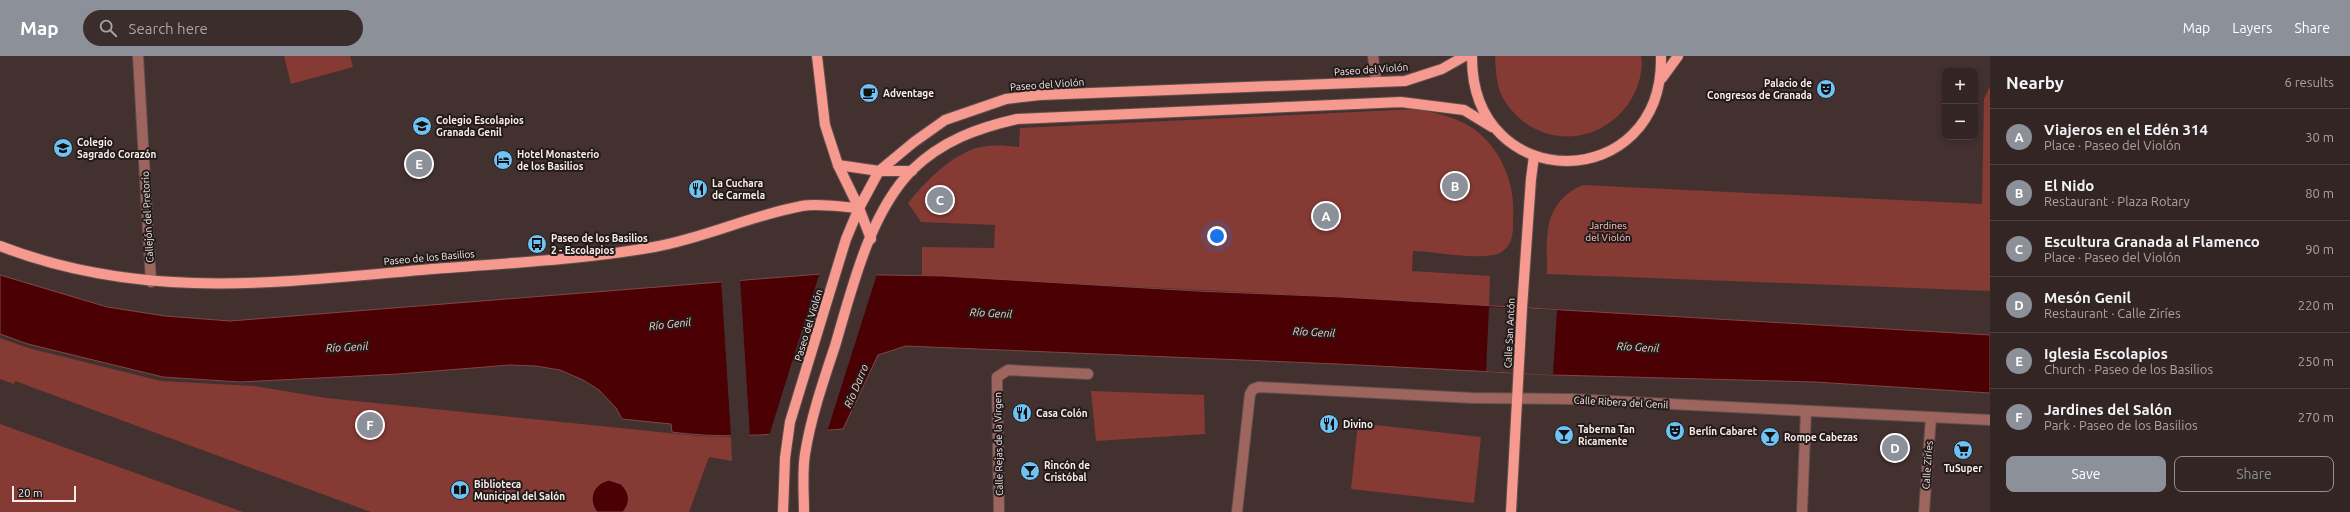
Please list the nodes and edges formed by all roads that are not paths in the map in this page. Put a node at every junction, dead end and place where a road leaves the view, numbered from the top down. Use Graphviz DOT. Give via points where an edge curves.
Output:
graph roads {
  1 [pos="138,56"];
  2 [pos="817,56"];
  3 [pos="1373,56"];
  4 [pos="1465,56"];
  5 [pos="1472,56"];
  6 [pos="1661,56"];
  7 [pos="1678,56"];
  8 [pos="1662,78"];
  9 [pos="1376,82"];
  10 [pos="1492,126"];
  11 [pos="1534,156"];
  12 [pos="838,165"];
  13 [pos="879,171"];
  14 [pos="912,171"];
  15 [pos="859,208"];
  16 [pos="870,239"];
  17 [pos="0,246"];
  18 [pos="151,282"];
  19 [pos="1088,374"];
  20 [pos="1517,397"];
  21 [pos="1806,411"];
  22 [pos="1930,417"];
  23 [pos="1990,420"];
  24 [pos="783,512"];
  25 [pos="804,512"];
  26 [pos="999,512"];
  27 [pos="1237,512"];
  28 [pos="1511,512"];
  29 [pos="1802,512"];
  30 [pos="1924,512"];
  1 -- 18 [label="street, Callejón del Pretorio"];
  2 -- 12 [label="main road" via="825,125"];
  3 -- 9 [label="street"];
  4 -- 9 [label="main road, Paseo del Violón" via="1442,69 1405,81"];
  5 -- 10 [label="main road" via="1471,79 1479,104"];
  6 -- 8 [label="main road"];
  7 -- 8 [label="main road"];
  8 -- 11 [label="main road" via="1656,102 1644,123 1627,141 1606,153 1583,161 1558,161"];
  9 -- 13 [label="main road, Paseo del Violón" via="1040,95 1006,99 946,120"];
  10 -- 11 [label="main road" via="1518,149"];
  10 -- 14 [label="main road" via="1464,110 1401,102 1017,119 985,126 959,136 935,151"];
  11 -- 20 [label="main road, Calle San Antón"];
  12 -- 13 [label="main road"];
  12 -- 15 [label="main road"];
  13 -- 14 [label="main road"];
  13 -- 15 [label="main road, Paseo del Violón"];
  14 -- 16 [label="main road" via="894,192"];
  15 -- 16 [label="main road"];
  15 -- 18 [label="main road, Paseo de los Basilios" via="803,206 685,242 628,252 283,282 203,285"];
  15 -- 24 [label="main road, Paseo del Violón" via="846,239 788,435"];
  16 -- 25 [label="main road" via="858,270 809,433 805,456"];
  17 -- 18 [label="main road, Paseo de los Basilios" via="53,264 101,276"];
  19 -- 26 [label="street, Calle Rejas de la Virgen" via="1008,370 997,377"];
  20 -- 21 [label="street, Calle Ribera del Genil"];
  20 -- 27 [label="street, Calle Ribera del Genil" via="1473,398 1272,387 1253,389 1250,394"];
  20 -- 28 [label="main road, Calle San Antón"];
  21 -- 22 [label="street, Calle Ribera del Genil"];
  21 -- 29 [label="street"];
  22 -- 23 [label="street, Calle Ribera del Genil"];
  22 -- 30 [label="street, Calle Ziríes"];
}
